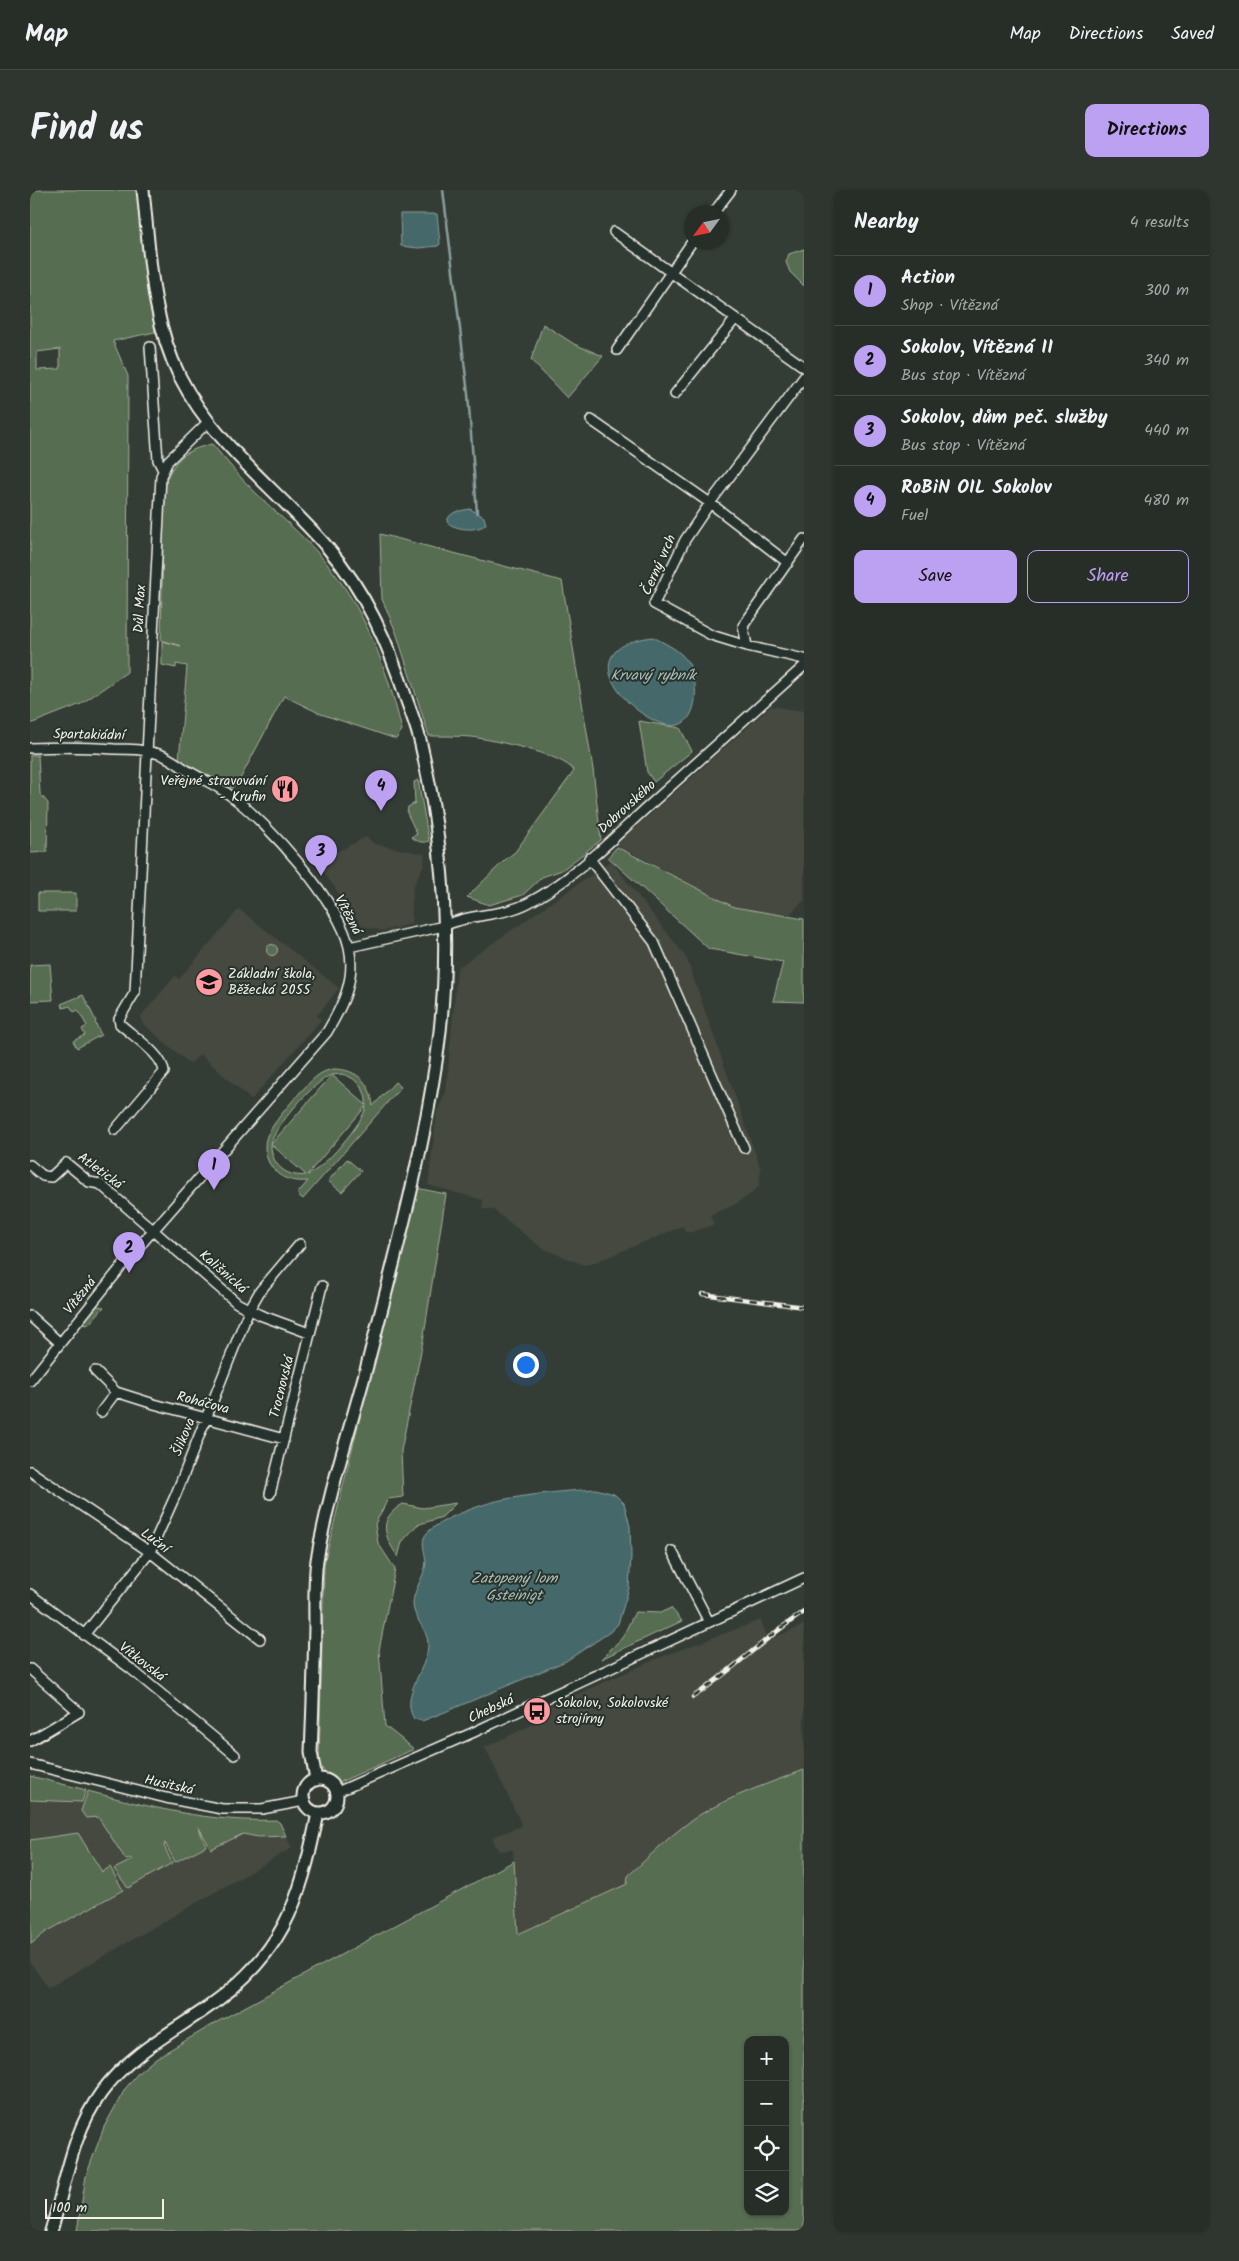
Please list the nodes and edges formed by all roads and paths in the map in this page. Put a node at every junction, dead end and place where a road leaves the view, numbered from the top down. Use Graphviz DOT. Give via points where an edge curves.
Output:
graph roads {
  1 [pos="143,190"];
  2 [pos="731,190"];
  3 [pos="719,205"];
  4 [pos="614,232"];
  5 [pos="686,250"];
  6 [pos="670,272"];
  7 [pos="736,318"];
  8 [pos="150,347"];
  9 [pos="617,350"];
  10 [pos="804,367"];
  11 [pos="804,377"];
  12 [pos="675,394"];
  13 [pos="591,420"];
  14 [pos="208,422"];
  15 [pos="163,470"];
  16 [pos="710,503"];
  17 [pos="804,539"];
  18 [pos="788,563"];
  19 [pos="747,646"];
  20 [pos="804,659"];
  21 [pos="804,666"];
  22 [pos="30,748"];
  23 [pos="147,750"];
  24 [pos="589,858"];
  25 [pos="444,926"];
  26 [pos="349,947"];
  27 [pos="116,1130"];
  28 [pos="744,1148"];
  29 [pos="30,1165"];
  30 [pos="154,1231"];
  31 [pos="300,1244"];
  32 [pos="322,1286"];
  33 [pos="249,1310"];
  34 [pos="30,1316"];
  35 [pos="310,1333"];
  36 [pos="60,1343"];
  37 [pos="95,1371"];
  38 [pos="30,1381"];
  39 [pos="116,1392"];
  40 [pos="101,1412"];
  41 [pos="206,1418"];
  42 [pos="284,1439"];
  43 [pos="30,1471"];
  44 [pos="270,1494"];
  45 [pos="672,1551"];
  46 [pos="150,1552"];
  47 [pos="804,1578"];
  48 [pos="30,1594"];
  49 [pos="709,1622"];
  50 [pos="84,1635"];
  51 [pos="260,1639"];
  52 [pos="30,1669"];
  53 [pos="30,1741"];
  54 [pos="234,1755"];
  55 [pos="30,1764"];
  56 [pos="316,1780"];
  57 [pos="337,1792"];
  58 [pos="304,1801"];
  59 [pos="318,1813"];
  60 [pos="51,2231"];
  1 -- 14 [label="main road" via="154,298 165,340 181,379"];
  2 -- 3 [label="street"];
  4 -- 6 [label="street"];
  5 -- 6 [label="street"];
  6 -- 7 [label="street"];
  6 -- 9 [label="street"];
  7 -- 10 [label="street"];
  7 -- 12 [label="street"];
  8 -- 15 [label="street, Důl Max" via="158,460"];
  11 -- 16 [label="street, Černý vrch"];
  13 -- 16 [label="street"];
  14 -- 15 [label="street"];
  14 -- 25 [label="main road" via="240,460 333,554 360,592 383,636 422,746 440,852"];
  15 -- 23 [label="street, Důl Max"];
  16 -- 18 [label="street"];
  16 -- 19 [label="street, Černý vrch" via="685,540 654,604 712,635"];
  17 -- 18 [label="street"];
  18 -- 19 [label="street" via="743,626"];
  19 -- 20 [label="street, Černý vrch"];
  21 -- 24 [label="street, Dobrovského"];
  22 -- 23 [label="street, Spartakiádní"];
  23 -- 26 [label="street, Vítězná" via="162,755 225,792 259,820 330,906"];
  23 -- 27 [label="street" via="135,992 119,1019 120,1024 164,1065 164,1072"];
  24 -- 25 [label="street, Dobrovského" via="527,904 508,911 458,919"];
  24 -- 28 [label="street" via="654,942"];
  25 -- 26 [label="street, Dobrovského"];
  25 -- 56 [label="main road" via="438,1045 418,1164 329,1502 316,1564 311,1752"];
  26 -- 30 [label="street, Vítězná" via="349,988 327,1032"];
  29 -- 30 [label="street, Atletická" via="50,1177 66,1163 89,1182 100,1184"];
  30 -- 33 [label="street, Kališnická"];
  30 -- 36 [label="street, Vítězná"];
  31 -- 33 [label="street, Šlikova" via="260,1291"];
  32 -- 35 [label="street, Trocnovská"];
  33 -- 35 [label="street, Kališnická"];
  33 -- 41 [label="street, Šlikova"];
  34 -- 36 [label="street"];
  35 -- 42 [label="street, Trocnovská"];
  36 -- 38 [label="street, Vítězná"];
  37 -- 39 [label="street, Roháčova"];
  39 -- 40 [label="street"];
  39 -- 41 [label="street, Roháčova"];
  41 -- 42 [label="street, Roháčova"];
  41 -- 46 [label="street, Šlikova"];
  42 -- 44 [label="street, Trocnovská"];
  43 -- 46 [label="street, Luční"];
  45 -- 49 [label="street"];
  46 -- 50 [label="street, Šlikova"];
  46 -- 51 [label="street, Luční"];
  47 -- 49 [label="street, Chebská"];
  48 -- 50 [label="street, Vítkovská"];
  49 -- 57 [label="street, Chebská"];
  50 -- 54 [label="street, Vítkovská" via="131,1669"];
  52 -- 53 [label="street" via="79,1712"];
  55 -- 58 [label="street, Husitská" via="222,1809 262,1809"];
  56 -- 57 [label="main road" via="329,1782"];
  56 -- 58 [label="main road" via="306,1788"];
  57 -- 59 [label="main road" via="332,1809"];
  58 -- 59 [label="main road"];
  59 -- 60 [label="main road" via="302,1886 288,1919 268,1951 245,1978 219,2000 122,2068 91,2108 68,2164"];
}
